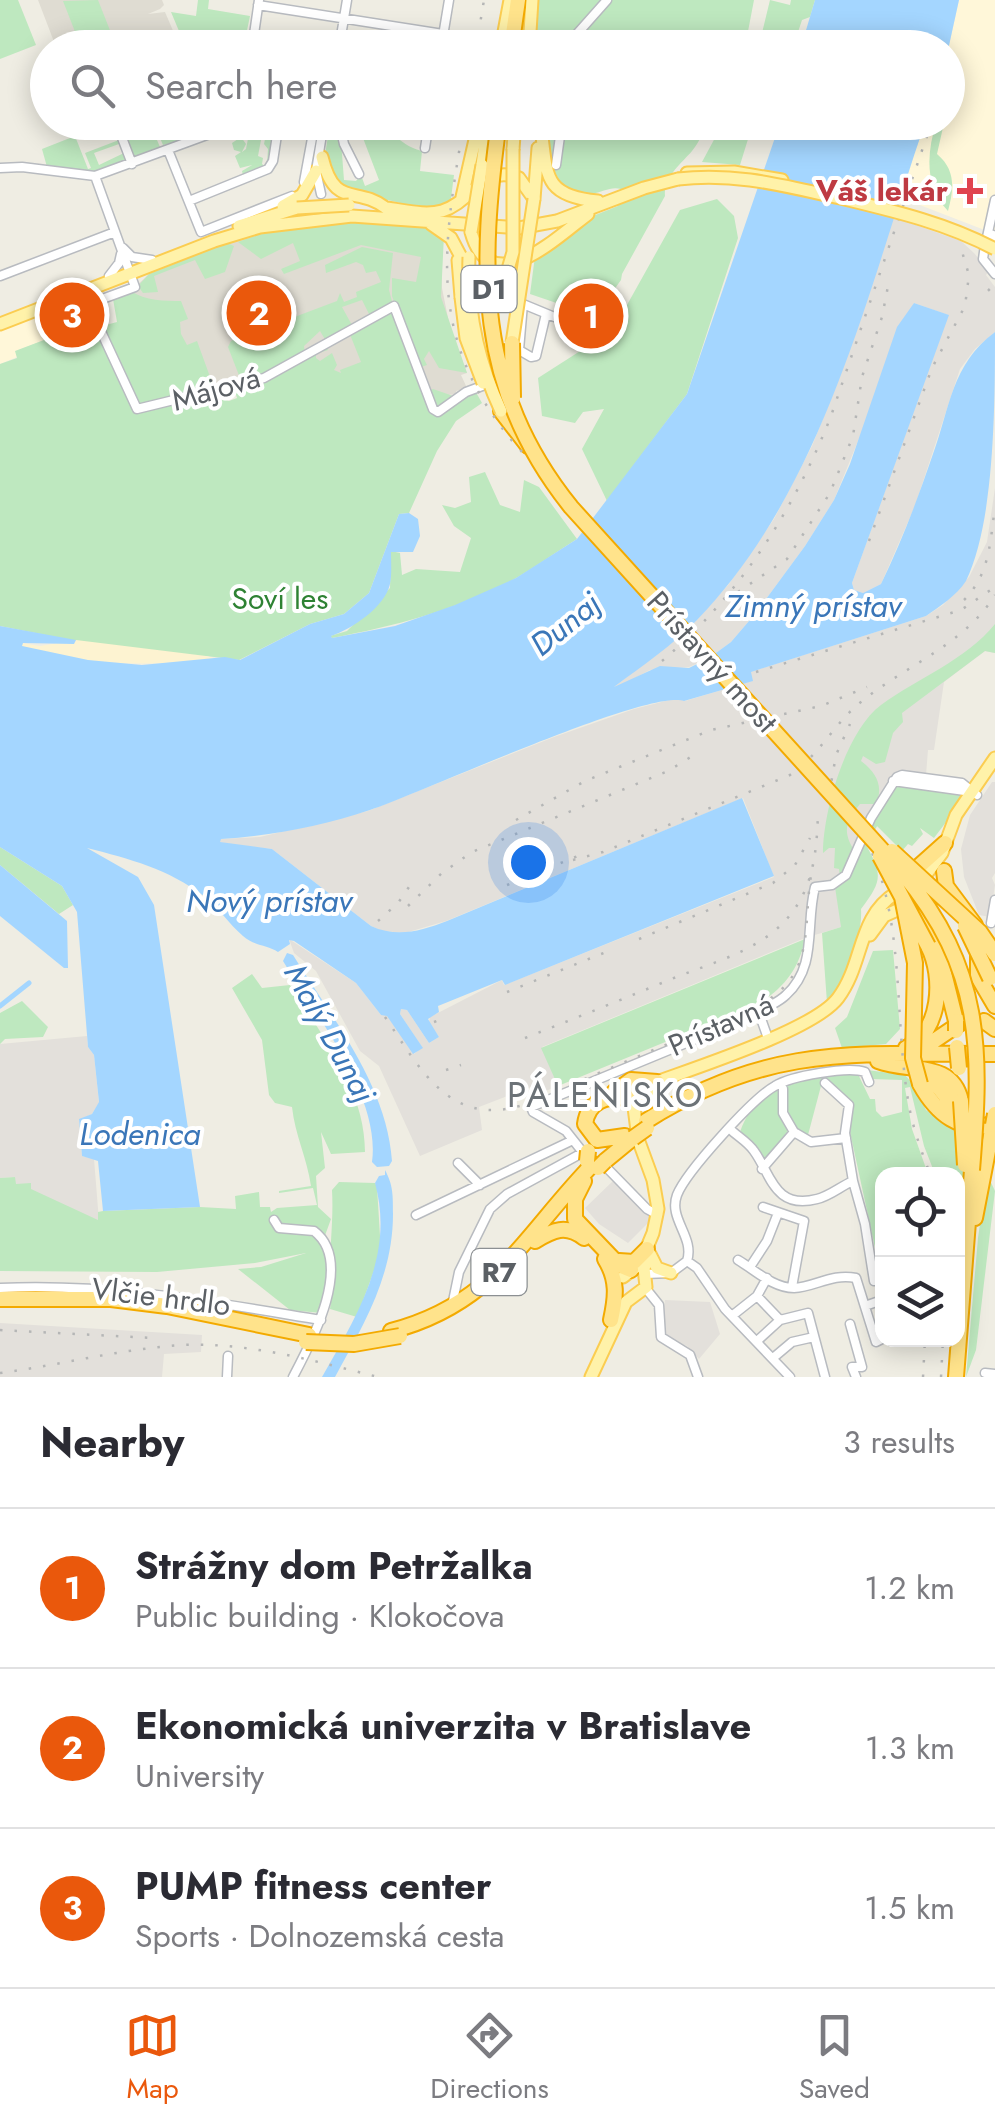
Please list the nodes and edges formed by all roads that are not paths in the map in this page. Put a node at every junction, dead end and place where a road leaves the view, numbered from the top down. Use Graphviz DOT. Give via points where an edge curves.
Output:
graph roads {
  1 [pos="344,0"];
  2 [pos="449,0"];
  3 [pos="510,0"];
  4 [pos="521,0"];
  5 [pos="532,0"];
  6 [pos="607,0"];
  7 [pos="264,3"];
  8 [pos="327,16"];
  9 [pos="342,18"];
  10 [pos="257,30"];
  11 [pos="336,30"];
  12 [pos="339,30"];
  13 [pos="340,30"];
  14 [pos="418,30"];
  15 [pos="445,30"];
  16 [pos="504,30"];
  17 [pos="517,30"];
  18 [pos="529,30"];
  19 [pos="580,30"];
  20 [pos="123,140"];
  21 [pos="194,140"];
  22 [pos="276,140"];
  23 [pos="311,140"];
  24 [pos="322,140"];
  25 [pos="324,140"];
  26 [pos="343,140"];
  27 [pos="426,140"];
  28 [pos="475,140"];
  29 [pos="485,140"];
  30 [pos="499,140"];
  31 [pos="501,140"];
  32 [pos="514,140"];
  33 [pos="537,140"];
  34 [pos="541,140"];
  35 [pos="559,140"];
  36 [pos="425,148"];
  37 [pos="168,150"];
  38 [pos="0,156"];
  39 [pos="322,157"];
  40 [pos="132,164"];
  41 [pos="556,165"];
  42 [pos="2,168"];
  43 [pos="316,171"];
  44 [pos="359,174"];
  45 [pos="95,176"];
  46 [pos="321,194"];
  47 [pos="611,198"];
  48 [pos="534,199"];
  49 [pos="995,200"];
  50 [pos="189,201"];
  51 [pos="460,201"];
  52 [pos="371,207"];
  53 [pos="386,208"];
  54 [pos="350,210"];
  55 [pos="266,216"];
  56 [pos="427,221"];
  57 [pos="291,222"];
  58 [pos="995,222"];
  59 [pos="115,232"];
  60 [pos="472,232"];
  61 [pos="454,241"];
  62 [pos="991,244"];
  63 [pos="121,247"];
  64 [pos="149,264"];
  65 [pos="989,267"];
  66 [pos="0,276"];
  67 [pos="131,276"];
  68 [pos="112,278"];
  69 [pos="546,314"];
  70 [pos="0,320"];
  71 [pos="586,330"];
  72 [pos="516,346"];
  73 [pos="513,398"];
  74 [pos="501,411"];
  75 [pos="530,450"];
  76 [pos="995,758"];
  77 [pos="995,768"];
  78 [pos="970,791"];
  79 [pos="868,833"];
  80 [pos="945,843"];
  81 [pos="892,851"];
  82 [pos="944,871"];
  83 [pos="921,872"];
  84 [pos="909,898"];
  85 [pos="995,900"];
  86 [pos="978,942"];
  87 [pos="995,954"];
  88 [pos="958,975"];
  89 [pos="992,984"];
  90 [pos="759,1012"];
  91 [pos="973,1018"];
  92 [pos="765,1039"];
  93 [pos="995,1057"];
  94 [pos="884,1058"];
  95 [pos="914,1069"];
  96 [pos="869,1082"];
  97 [pos="824,1083"];
  98 [pos="654,1085"];
  99 [pos="783,1089"];
  100 [pos="961,1101"];
  101 [pos="632,1113"];
  102 [pos="989,1117"];
  103 [pos="741,1118"];
  104 [pos="730,1130"];
  105 [pos="794,1132"];
  106 [pos="738,1136"];
  107 [pos="846,1138"];
  108 [pos="572,1140"];
  109 [pos="720,1140"];
  110 [pos="594,1160"];
  111 [pos="458,1164"];
  112 [pos="762,1169"];
  113 [pos="976,1171"];
  114 [pos="582,1179"];
  115 [pos="853,1181"];
  116 [pos="482,1187"];
  117 [pos="497,1201"];
  118 [pos="763,1207"];
  119 [pos="778,1212"];
  120 [pos="416,1215"];
  121 [pos="658,1215"];
  122 [pos="274,1220"];
  123 [pos="535,1241"];
  124 [pos="647,1255"];
  125 [pos="609,1258"];
  126 [pos="738,1260"];
  127 [pos="688,1261"];
  128 [pos="750,1267"];
  129 [pos="767,1278"];
  130 [pos="856,1278"];
  131 [pos="639,1282"];
  132 [pos="0,1288"];
  133 [pos="792,1288"];
  134 [pos="757,1296"];
  135 [pos="142,1301"];
  136 [pos="453,1301"];
  137 [pos="0,1302"];
  138 [pos="875,1302"];
  139 [pos="865,1306"];
  140 [pos="617,1313"];
  141 [pos="733,1315"];
  142 [pos="321,1320"];
  143 [pos="780,1320"];
  144 [pos="850,1324"];
  145 [pos="875,1330"];
  146 [pos="395,1334"];
  147 [pos="814,1336"];
  148 [pos="757,1341"];
  149 [pos="228,1356"];
  150 [pos="773,1358"];
  151 [pos="227,1377"];
  152 [pos="293,1377"];
  153 [pos="588,1377"];
  154 [pos="698,1377"];
  155 [pos="790,1377"];
  156 [pos="825,1377"];
  157 [pos="856,1377"];
  158 [pos="959,1377"];
  1 -- 8 [label="street"];
  1 -- 9 [label="street"];
  2 -- 15 [label="street"];
  3 -- 16 [label="main road"];
  4 -- 17 [label="highway"];
  5 -- 18 [label="main road"];
  6 -- 19 [label="street"];
  7 -- 8 [label="street"];
  7 -- 10 [label="street"];
  8 -- 9 [label="street"];
  8 -- 11 [label="street"];
  9 -- 12 [label="street"];
  9 -- 13 [label="street"];
  9 -- 14 [label="street"];
  20 -- 40 [label="street"];
  21 -- 37 [label="street"];
  22 -- 50 [label="street" via="268,169"];
  23 -- 50 [label="street" via="306,178 292,196 200,232"];
  24 -- 43 [label="street"];
  25 -- 39 [label="street"];
  26 -- 44 [label="street"];
  27 -- 36 [label="street"];
  28 -- 51 [label="main road"];
  29 -- 60 [label="main road, bridge"];
  30 -- 75 [label="highway, D1, bridge" via="490,203 491,318 503,386"];
  31 -- 73 [label="highway, D1, bridge" via="496,298"];
  32 -- 61 [label="main road, bridge" via="513,252 496,288 471,280"];
  33 -- 48 [label="main road"];
  34 -- 47 [label="main road" via="556,188 569,198"];
  35 -- 41 [label="street"];
  37 -- 40 [label="street"];
  37 -- 50 [label="street"];
  38 -- 42 [label="street"];
  39 -- 46 [label="street"];
  39 -- 53 [label="main road" via="338,189"];
  40 -- 45 [label="street"];
  42 -- 45 [label="street"];
  43 -- 46 [label="street"];
  43 -- 55 [label="main road" via="302,195"];
  45 -- 59 [label="street"];
  46 -- 54 [label="main road" via="338,212"];
  46 -- 57 [label="main road" via="316,208"];
  47 -- 52 [label="main road" via="547,217 492,223"];
  47 -- 56 [label="main road" via="520,228"];
  47 -- 60 [label="main road" via="504,265 484,259"];
  47 -- 62 [label="main road, bridge" via="678,179 748,178 919,217"];
  48 -- 51 [label="main road" via="519,178 500,173"];
  48 -- 72 [label="main road, bridge"];
  49 -- 62 [label="street"];
  51 -- 53 [label="main road" via="434,213"];
  52 -- 53 [label="main road"];
  52 -- 54 [label="main road"];
  54 -- 55 [label="main road, bridge" via="297,208"];
  54 -- 56 [label="main road"];
  54 -- 57 [label="main road"];
  55 -- 64 [label="main road"];
  56 -- 61 [label="main road"];
  57 -- 64 [label="main road" via="236,233"];
  58 -- 62 [label="street"];
  59 -- 63 [label="street"];
  59 -- 66 [label="street"];
  60 -- 74 [label="main road, bridge" via="473,326"];
  61 -- 74 [label="main road, bridge" via="471,356"];
  62 -- 65 [label="street"];
  63 -- 64 [label="street"];
  63 -- 67 [label="street"];
  63 -- 68 [label="street"];
  64 -- 67 [label="main road"];
  67 -- 68 [label="main road"];
  67 -- 72 [label="street, Májová" via="91,310 137,409 264,378 394,306 438,412 496,380"];
  68 -- 70 [label="main road"];
  69 -- 71 [label="street"];
  69 -- 72 [label="street" via="536,356"];
  69 -- 72 [label="street" via="524,304"];
  72 -- 73 [label="highway, bridge"];
  73 -- 81 [label="highway, Prístavný most / D1, bridge" via="547,465 575,502"];
  74 -- 75 [label="highway, bridge"];
  75 -- 79 [label="highway, Prístavný most / D1, bridge" via="558,490"];
  76 -- 78 [label="main road"];
  77 -- 78 [label="main road"];
  78 -- 80 [label="main road"];
  78 -- 82 [label="main road"];
  78 -- 90 [label="street, Prístavná" via="902,774 893,781 846,874 815,887 810,951 801,976"];
  79 -- 84 [label="highway, bridge"];
  79 -- 113 [label="highway, D1, bridge" via="930,909 965,984 978,1058"];
  80 -- 83 [label="highway"];
  81 -- 84 [label="highway, bridge"];
  81 -- 113 [label="highway, D1, bridge" via="944,922 975,996 985,1073"];
  82 -- 84 [label="main road"];
  82 -- 86 [label="highway"];
  84 -- 87 [label="highway, bridge" via="985,938"];
  84 -- 89 [label="highway, bridge" via="968,930"];
  84 -- 91 [label="highway"];
  84 -- 92 [label="main road" via="869,922 837,1000 816,1018"];
  84 -- 92 [label="main road" via="872,932 838,1007 814,1026"];
  84 -- 94 [label="highway, bridge" via="937,968 932,1020 920,1040"];
  84 -- 102 [label="highway, bridge" via="916,963 913,1058 920,1084 955,1122 977,1128"];
  85 -- 86 [label="street"];
  86 -- 91 [label="highway"];
  88 -- 91 [label="highway" via="960,1006"];
  90 -- 92 [label="street"];
  90 -- 108 [label="street, Prístavná" via="531,1107"];
  91 -- 94 [label="highway" via="928,1045"];
  91 -- 100 [label="highway, bridge" via="959,1068"];
  92 -- 98 [label="main road"];
  93 -- 94 [label="highway, R7"];
  94 -- 95 [label="highway"];
  94 -- 101 [label="highway, R7" via="753,1077 695,1100"];
  95 -- 100 [label="highway" via="952,1079"];
  95 -- 102 [label="highway" via="932,1079 954,1109"];
  96 -- 103 [label="street" via="865,1072 844,1068 781,1083"];
  97 -- 107 [label="street" via="849,1106"];
  98 -- 101 [label="main road"];
  98 -- 101 [label="main road" via="646,1104"];
  98 -- 101 [label="highway" via="634,1080"];
  99 -- 105 [label="street" via="783,1113"];
  100 -- 113 [label="highway, bridge"];
  101 -- 110 [label="highway, R7"];
  101 -- 110 [label="highway" via="596,1096 583,1108 580,1123"];
  101 -- 121 [label="main road"];
  101 -- 124 [label="main road" via="663,1204"];
  102 -- 113 [label="highway"];
  103 -- 104 [label="street"];
  103 -- 106 [label="street"];
  104 -- 106 [label="street"];
  104 -- 109 [label="street"];
  105 -- 107 [label="street" via="811,1142"];
  105 -- 112 [label="street"];
  106 -- 109 [label="street"];
  106 -- 112 [label="street"];
  107 -- 115 [label="street"];
  108 -- 110 [label="street"];
  108 -- 116 [label="street"];
  109 -- 127 [label="street" via="677,1195"];
  110 -- 114 [label="highway, R7"];
  110 -- 117 [label="street"];
  110 -- 121 [label="street"];
  111 -- 116 [label="street"];
  112 -- 115 [label="street" via="774,1187 799,1199 822,1198"];
  113 -- 158 [label="highway, D1"];
  114 -- 123 [label="highway, R7"];
  114 -- 125 [label="highway" via="575,1220"];
  114 -- 146 [label="highway, R7" via="482,1287"];
  115 -- 130 [label="street" via="876,1282"];
  116 -- 117 [label="street"];
  116 -- 120 [label="street"];
  117 -- 136 [label="street" via="459,1272"];
  118 -- 119 [label="street"];
  119 -- 128 [label="street"];
  119 -- 133 [label="street" via="804,1221"];
  121 -- 124 [label="main road"];
  122 -- 142 [label="street" via="278,1228 314,1231 325,1242 329,1286"];
  123 -- 125 [label="highway" via="570,1229"];
  123 -- 146 [label="highway, R7" via="476,1301 438,1322"];
  124 -- 125 [label="highway" via="632,1263"];
  124 -- 131 [label="main road"];
  124 -- 131 [label="main road" via="656,1268"];
  125 -- 131 [label="highway"];
  125 -- 140 [label="highway"];
  126 -- 128 [label="street"];
  127 -- 131 [label="street"];
  127 -- 141 [label="street"];
  128 -- 129 [label="street"];
  129 -- 133 [label="street"];
  129 -- 134 [label="street"];
  130 -- 133 [label="street"];
  130 -- 139 [label="street"];
  131 -- 140 [label="main road"];
  131 -- 140 [label="main road"];
  131 -- 154 [label="street" via="660,1315 661,1337 690,1355"];
  132 -- 135 [label="street, Vlčie hrdlo" via="84,1286"];
  134 -- 141 [label="street"];
  134 -- 143 [label="street"];
  135 -- 137 [label="highway, R7"];
  135 -- 142 [label="street, Vlčie hrdlo"];
  135 -- 146 [label="highway, R7, bridge" via="308,1339"];
  138 -- 139 [label="street"];
  139 -- 145 [label="street"];
  140 -- 153 [label="main road"];
  141 -- 148 [label="street"];
  142 -- 152 [label="street"];
  143 -- 147 [label="street" via="808,1313"];
  143 -- 148 [label="street"];
  144 -- 157 [label="street" via="862,1368 852,1367"];
  147 -- 150 [label="street" via="792,1342"];
  147 -- 156 [label="street"];
  148 -- 150 [label="street"];
  149 -- 151 [label="street, Vlčie hrdlo"];
  150 -- 155 [label="street"];
}
